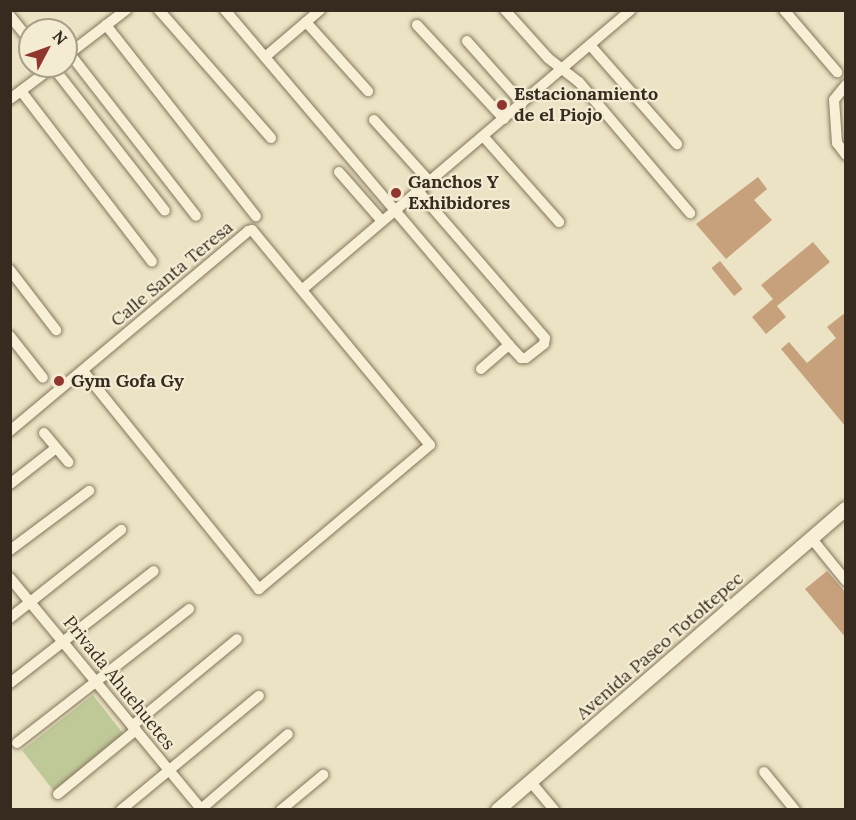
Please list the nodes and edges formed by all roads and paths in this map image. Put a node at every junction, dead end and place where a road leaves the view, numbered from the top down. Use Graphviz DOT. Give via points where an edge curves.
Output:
graph roads {
  1 [pos="126,10"];
  2 [pos="159,10"];
  3 [pos="225,10"];
  4 [pos="321,10"];
  5 [pos="505,10"];
  6 [pos="631,10"];
  7 [pos="784,10"];
  8 [pos="306,22"];
  9 [pos="106,25"];
  10 [pos="417,25"];
  11 [pos="467,41"];
  12 [pos="590,45"];
  13 [pos="78,47"];
  14 [pos="265,57"];
  15 [pos="78,68"];
  16 [pos="562,69"];
  17 [pos="837,72"];
  18 [pos="38,78"];
  19 [pos="62,78"];
  20 [pos="846,85"];
  21 [pos="21,91"];
  22 [pos="368,91"];
  23 [pos="10,99"];
  24 [pos="522,103"];
  25 [pos="504,119"];
  26 [pos="374,120"];
  27 [pos="483,136"];
  28 [pos="271,138"];
  29 [pos="677,144"];
  30 [pos="846,155"];
  31 [pos="339,172"];
  32 [pos="429,181"];
  33 [pos="418,191"];
  34 [pos="395,210"];
  35 [pos="165,211"];
  36 [pos="690,213"];
  37 [pos="196,216"];
  38 [pos="256,216"];
  39 [pos="382,221"];
  40 [pos="559,222"];
  41 [pos="152,262"];
  42 [pos="10,270"];
  43 [pos="304,288"];
  44 [pos="56,330"];
  45 [pos="10,336"];
  46 [pos="509,345"];
  47 [pos="481,369"];
  48 [pos="83,371"];
  49 [pos="43,378"];
  50 [pos="10,431"];
  51 [pos="44,433"];
  52 [pos="56,448"];
  53 [pos="68,462"];
  54 [pos="10,484"];
  55 [pos="89,490"];
  56 [pos="846,509"];
  57 [pos="121,530"];
  58 [pos="812,539"];
  59 [pos="10,550"];
  60 [pos="154,571"];
  61 [pos="10,578"];
  62 [pos="846,581"];
  63 [pos="30,602"];
  64 [pos="189,609"];
  65 [pos="10,618"];
  66 [pos="237,639"];
  67 [pos="64,641"];
  68 [pos="96,682"];
  69 [pos="10,683"];
  70 [pos="259,696"];
  71 [pos="134,728"];
  72 [pos="288,734"];
  73 [pos="16,743"];
  74 [pos="169,770"];
  75 [pos="764,772"];
  76 [pos="322,775"];
  77 [pos="530,781"];
  78 [pos="58,794"];
  79 [pos="201,809"];
  80 [pos="121,810"];
  81 [pos="281,810"];
  82 [pos="498,810"];
  83 [pos="554,810"];
  84 [pos="795,810"];
  1 -- 9 [label="street"];
  2 -- 28 [label="street"];
  3 -- 14 [label="street"];
  4 -- 8 [label="street"];
  5 -- 16 [label="street"];
  6 -- 12 [label="street"];
  7 -- 17 [label="street"];
  8 -- 14 [label="street"];
  8 -- 22 [label="street"];
  9 -- 13 [label="street"];
  9 -- 38 [label="street"];
  10 -- 25 [label="street"];
  11 -- 24 [label="street"];
  12 -- 16 [label="street"];
  12 -- 29 [label="street"];
  14 -- 34 [label="street"];
  15 -- 37 [label="street"];
  16 -- 24 [label="street"];
  16 -- 36 [label="street" via="579,82"];
  18 -- 21 [label="street"];
  19 -- 35 [label="street"];
  20 -- 30 [label="street" via="834,100 837,143"];
  21 -- 23 [label="street"];
  21 -- 41 [label="street"];
  24 -- 25 [label="street"];
  25 -- 27 [label="street"];
  26 -- 32 [label="street"];
  27 -- 32 [label="street"];
  27 -- 40 [label="street"];
  31 -- 39 [label="street"];
  32 -- 33 [label="street"];
  33 -- 34 [label="street"];
  33 -- 46 [label="street" via="546,341 524,359"];
  34 -- 39 [label="street"];
  34 -- 46 [label="street"];
  39 -- 43 [label="street"];
  42 -- 44 [label="street"];
  43 -- 48 [label="street, Calle Santa Teresa" via="256,231 249,231"];
  43 -- 48 [label="street, Calle Santa Teresa" via="430,445 259,589"];
  45 -- 49 [label="street"];
  46 -- 47 [label="street"];
  48 -- 50 [label="street, Calle Santa Teresa"];
  51 -- 52 [label="street"];
  52 -- 53 [label="street"];
  52 -- 54 [label="street"];
  55 -- 59 [label="street"];
  56 -- 58 [label="main road, Avenida Paseo Totoltepec"];
  57 -- 63 [label="street"];
  58 -- 62 [label="street"];
  58 -- 77 [label="main road, Avenida Paseo Totoltepec"];
  60 -- 67 [label="street"];
  61 -- 63 [label="street, Privada Ahuehuetes"];
  63 -- 65 [label="street"];
  63 -- 67 [label="street, Privada Ahuehuetes"];
  64 -- 68 [label="street"];
  66 -- 71 [label="street"];
  67 -- 68 [label="street, Privada Ahuehuetes"];
  67 -- 69 [label="street"];
  68 -- 71 [label="street, Privada Ahuehuetes"];
  68 -- 73 [label="street"];
  70 -- 74 [label="street"];
  71 -- 74 [label="street, Privada Ahuehuetes"];
  71 -- 78 [label="street"];
  72 -- 79 [label="street"];
  74 -- 79 [label="street, Privada Ahuehuetes"];
  74 -- 80 [label="street"];
  75 -- 84 [label="street"];
  76 -- 81 [label="street"];
  77 -- 82 [label="main road, Avenida Paseo Totoltepec"];
  77 -- 83 [label="street"];
}
